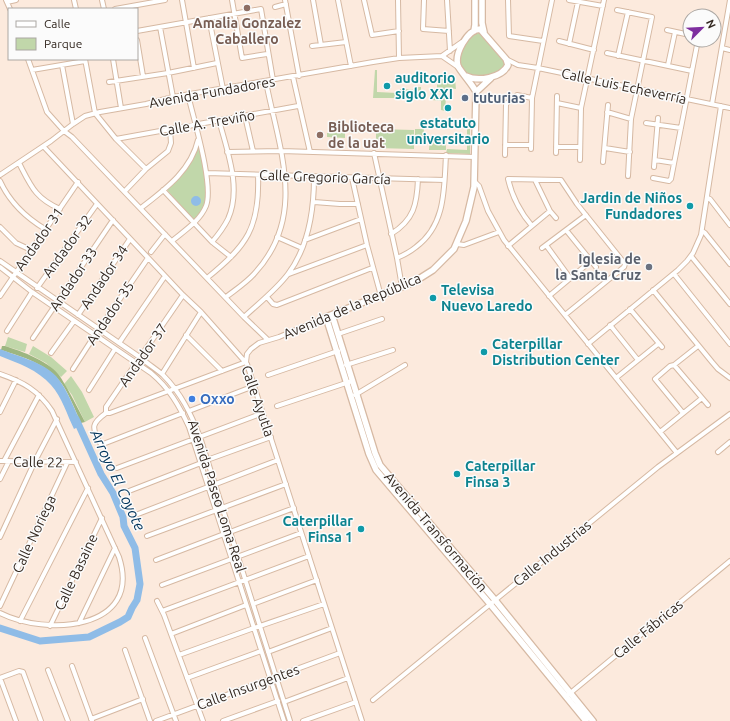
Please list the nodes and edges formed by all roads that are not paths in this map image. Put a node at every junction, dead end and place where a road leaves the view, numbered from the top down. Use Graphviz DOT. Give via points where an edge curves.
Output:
graph roads {
  1 [pos="16,0"];
  2 [pos="165,0"];
  3 [pos="182,0"];
  4 [pos="232,0"];
  5 [pos="313,0"];
  6 [pos="338,0"];
  7 [pos="364,0"];
  8 [pos="398,0"];
  9 [pos="424,0"];
  10 [pos="447,0"];
  11 [pos="475,0"];
  12 [pos="482,0"];
  13 [pos="508,0"];
  14 [pos="552,0"];
  15 [pos="568,0"];
  16 [pos="604,0"];
  17 [pos="730,0"];
  18 [pos="7,1"];
  19 [pos="157,1"];
  20 [pos="286,2"];
  21 [pos="578,2"];
  22 [pos="603,6"];
  23 [pos="275,7"];
  24 [pos="132,8"];
  25 [pos="617,10"];
  26 [pos="628,12"];
  27 [pos="235,13"];
  28 [pos="478,16"];
  29 [pos="209,18"];
  30 [pos="186,22"];
  31 [pos="160,27"];
  32 [pos="667,30"];
  33 [pos="138,31"];
  34 [pos="399,31"];
  35 [pos="449,31"];
  36 [pos="474,31"];
  37 [pos="484,32"];
  38 [pos="675,32"];
  39 [pos="682,33"];
  40 [pos="543,40"];
  41 [pos="559,41"];
  42 [pos="346,42"];
  43 [pos="463,42"];
  44 [pos="569,44"];
  45 [pos="321,45"];
  46 [pos="138,46"];
  47 [pos="312,46"];
  48 [pos="696,48"];
  49 [pos="722,48"];
  50 [pos="450,50"];
  51 [pos="594,50"];
  52 [pos="730,50"];
  53 [pos="267,54"];
  54 [pos="607,54"];
  55 [pos="442,56"];
  56 [pos="618,56"];
  57 [pos="399,58"];
  58 [pos="506,59"];
  59 [pos="28,60"];
  60 [pos="85,60"];
  61 [pos="113,60"];
  62 [pos="643,61"];
  63 [pos="217,63"];
  64 [pos="62,65"];
  65 [pos="518,65"];
  66 [pos="668,65"];
  67 [pos="351,66"];
  68 [pos="458,67"];
  69 [pos="194,68"];
  70 [pos="507,68"];
  71 [pos="538,68"];
  72 [pos="32,70"];
  73 [pos="692,71"];
  74 [pos="168,72"];
  75 [pos="143,76"];
  76 [pos="300,76"];
  77 [pos="466,76"];
  78 [pos="292,77"];
  79 [pos="491,78"];
  80 [pos="588,78"];
  81 [pos="273,80"];
  82 [pos="116,81"];
  83 [pos="109,82"];
  84 [pos="266,82"];
  85 [pos="223,89"];
  86 [pos="637,89"];
  87 [pos="476,92"];
  88 [pos="188,95"];
  89 [pos="557,96"];
  90 [pos="173,97"];
  91 [pos="532,98"];
  92 [pos="687,99"];
  93 [pos="557,103"];
  94 [pos="712,104"];
  95 [pos="608,105"];
  96 [pos="298,106"];
  97 [pos="721,106"];
  98 [pos="121,108"];
  99 [pos="581,108"];
  100 [pos="730,108"];
  101 [pos="272,111"];
  102 [pos="607,112"];
  103 [pos="95,113"];
  104 [pos="245,116"];
  105 [pos="658,118"];
  106 [pos="632,119"];
  107 [pos="219,120"];
  108 [pos="646,123"];
  109 [pos="73,124"];
  110 [pos="195,125"];
  111 [pos="657,125"];
  112 [pos="681,128"];
  113 [pos="170,130"];
  114 [pos="64,131"];
  115 [pos="116,138"];
  116 [pos="198,138"];
  117 [pos="505,145"];
  118 [pos="44,147"];
  119 [pos="556,147"];
  120 [pos="580,147"];
  121 [pos="605,148"];
  122 [pos="252,151"];
  123 [pos="281,151"];
  124 [pos="227,152"];
  125 [pos="310,152"];
  126 [pos="630,152"];
  127 [pos="374,153"];
  128 [pos="556,153"];
  129 [pos="446,155"];
  130 [pos="505,155"];
  131 [pos="475,157"];
  132 [pos="580,160"];
  133 [pos="655,160"];
  134 [pos="603,162"];
  135 [pos="18,163"];
  136 [pos="674,163"];
  137 [pos="654,168"];
  138 [pos="146,169"];
  139 [pos="206,173"];
  140 [pos="232,174"];
  141 [pos="0,175"];
  142 [pos="258,175"];
  143 [pos="286,176"];
  144 [pos="628,176"];
  145 [pos="314,177"];
  146 [pos="352,178"];
  147 [pos="379,178"];
  148 [pos="653,178"];
  149 [pos="418,179"];
  150 [pos="444,180"];
  151 [pos="535,180"];
  152 [pos="0,181"];
  153 [pos="474,181"];
  154 [pos="78,182"];
  155 [pos="163,190"];
  156 [pos="125,191"];
  157 [pos="706,198"];
  158 [pos="314,202"];
  159 [pos="97,204"];
  160 [pos="358,204"];
  161 [pos="141,208"];
  162 [pos="60,209"];
  163 [pos="550,211"];
  164 [pos="586,215"];
  165 [pos="556,218"];
  166 [pos="361,219"];
  167 [pos="113,220"];
  168 [pos="194,223"];
  169 [pos="730,225"];
  170 [pos="532,226"];
  171 [pos="0,227"];
  172 [pos="45,229"];
  173 [pos="566,230"];
  174 [pos="702,231"];
  175 [pos="499,232"];
  176 [pos="165,234"];
  177 [pos="391,234"];
  178 [pos="278,237"];
  179 [pos="130,239"];
  180 [pos="305,240"];
  181 [pos="172,241"];
  182 [pos="212,242"];
  183 [pos="457,244"];
  184 [pos="367,245"];
  185 [pos="508,246"];
  186 [pos="302,248"];
  187 [pos="31,250"];
  188 [pos="151,252"];
  189 [pos="691,256"];
  190 [pos="231,257"];
  191 [pos="148,258"];
  192 [pos="397,258"];
  193 [pos="0,261"];
  194 [pos="591,261"];
  195 [pos="730,264"];
  196 [pos="596,267"];
  197 [pos="0,268"];
  198 [pos="372,268"];
  199 [pos="16,272"];
  200 [pos="288,274"];
  201 [pos="674,274"];
  202 [pos="165,276"];
  203 [pos="12,277"];
  204 [pos="207,278"];
  205 [pos="570,278"];
  206 [pos="37,288"];
  207 [pos="402,288"];
  208 [pos="654,290"];
  209 [pos="32,292"];
  210 [pos="183,295"];
  211 [pos="0,296"];
  212 [pos="381,296"];
  213 [pos="549,296"];
  214 [pos="226,297"];
  215 [pos="267,297"];
  216 [pos="58,301"];
  217 [pos="730,304"];
  218 [pos="54,307"];
  219 [pos="630,309"];
  220 [pos="201,312"];
  221 [pos="78,315"];
  222 [pos="329,316"];
  223 [pos="565,316"];
  224 [pos="244,317"];
  225 [pos="382,318"];
  226 [pos="74,321"];
  227 [pos="610,325"];
  228 [pos="99,329"];
  229 [pos="7,332"];
  230 [pos="338,334"];
  231 [pos="95,335"];
  232 [pos="186,335"];
  233 [pos="33,338"];
  234 [pos="268,340"];
  235 [pos="119,343"];
  236 [pos="588,344"];
  237 [pos="658,344"];
  238 [pos="730,344"];
  239 [pos="698,346"];
  240 [pos="662,347"];
  241 [pos="115,349"];
  242 [pos="393,350"];
  243 [pos="338,351"];
  244 [pos="51,353"];
  245 [pos="141,358"];
  246 [pos="638,360"];
  247 [pos="246,362"];
  248 [pos="136,364"];
  249 [pos="405,365"];
  250 [pos="674,365"];
  251 [pos="345,366"];
  252 [pos="73,369"];
  253 [pos="222,371"];
  254 [pos="0,374"];
  255 [pos="162,374"];
  256 [pos="268,375"];
  257 [pos="616,378"];
  258 [pos="730,378"];
  259 [pos="16,380"];
  260 [pos="349,381"];
  261 [pos="254,386"];
  262 [pos="176,388"];
  263 [pos="88,390"];
  264 [pos="169,391"];
  265 [pos="39,395"];
  266 [pos="354,396"];
  267 [pos="702,398"];
  268 [pos="708,405"];
  269 [pos="277,406"];
  270 [pos="189,411"];
  271 [pos="0,412"];
  272 [pos="107,413"];
  273 [pos="183,413"];
  274 [pos="263,413"];
  275 [pos="682,413"];
  276 [pos="730,414"];
  277 [pos="57,419"];
  278 [pos="660,432"];
  279 [pos="200,437"];
  280 [pos="271,437"];
  281 [pos="193,439"];
  282 [pos="730,443"];
  283 [pos="718,452"];
  284 [pos="677,453"];
  285 [pos="207,460"];
  286 [pos="278,460"];
  287 [pos="4,461"];
  288 [pos="34,462"];
  289 [pos="76,462"];
  290 [pos="67,463"];
  291 [pos="200,463"];
  292 [pos="117,468"];
  293 [pos="0,479"];
  294 [pos="214,484"];
  295 [pos="286,484"];
  296 [pos="208,486"];
  297 [pos="88,488"];
  298 [pos="129,491"];
  299 [pos="222,508"];
  300 [pos="294,508"];
  301 [pos="216,510"];
  302 [pos="138,514"];
  303 [pos="102,518"];
  304 [pos="230,532"];
  305 [pos="302,533"];
  306 [pos="224,534"];
  307 [pos="147,536"];
  308 [pos="0,537"];
  309 [pos="115,548"];
  310 [pos="238,556"];
  311 [pos="309,556"];
  312 [pos="232,558"];
  313 [pos="156,560"];
  314 [pos="730,561"];
  315 [pos="245,580"];
  316 [pos="317,580"];
  317 [pos="239,582"];
  318 [pos="162,585"];
  319 [pos="157,601"];
  320 [pos="492,602"];
  321 [pos="252,604"];
  322 [pos="324,604"];
  323 [pos="246,605"];
  324 [pos="0,606"];
  325 [pos="162,611"];
  326 [pos="0,613"];
  327 [pos="20,621"];
  328 [pos="79,623"];
  329 [pos="50,626"];
  330 [pos="260,626"];
  331 [pos="254,628"];
  332 [pos="332,628"];
  333 [pos="171,634"];
  334 [pos="145,638"];
  335 [pos="125,650"];
  336 [pos="262,651"];
  337 [pos="268,652"];
  338 [pos="340,653"];
  339 [pos="179,655"];
  340 [pos="72,666"];
  341 [pos="48,670"];
  342 [pos="276,677"];
  343 [pos="0,678"];
  344 [pos="187,678"];
  345 [pos="348,678"];
  346 [pos="270,679"];
  347 [pos="568,695"];
  348 [pos="143,699"];
  349 [pos="373,700"];
  350 [pos="278,701"];
  351 [pos="284,702"];
  352 [pos="356,702"];
  353 [pos="198,706"];
  354 [pos="174,714"];
  355 [pos="92,720"];
  356 [pos="16,721"];
  357 [pos="41,721"];
  358 [pos="68,721"];
  359 [pos="150,721"];
  360 [pos="156,721"];
  361 [pos="176,721"];
  362 [pos="203,721"];
  363 [pos="223,721"];
  364 [pos="284,721"];
  365 [pos="290,721"];
  366 [pos="303,721"];
  367 [pos="362,721"];
  368 [pos="586,721"];
  369 [pos="593,721"];
  1 -- 18 [label="street"];
  2 -- 19 [label="street"];
  3 -- 30 [label="street"];
  4 -- 27 [label="street"];
  5 -- 45 [label="street"];
  6 -- 42 [label="street"];
  7 -- 34 [label="street" via="372,35"];
  8 -- 34 [label="street"];
  9 -- 35 [label="street" via="423,29"];
  10 -- 35 [label="street"];
  11 -- 28 [label="main road"];
  12 -- 28 [label="main road"];
  13 -- 40 [label="street" via="509,36"];
  14 -- 40 [label="street"];
  15 -- 21 [label="street"];
  16 -- 22 [label="street"];
  17 -- 49 [label="street"];
  19 -- 24 [label="street"];
  20 -- 23 [label="street"];
  20 -- 76 [label="street"];
  21 -- 22 [label="street"];
  21 -- 44 [label="street"];
  22 -- 51 [label="street"];
  25 -- 26 [label="street"];
  26 -- 56 [label="street"];
  26 -- 62 [label="street" via="652,17"];
  27 -- 29 [label="street"];
  27 -- 53 [label="street" via="260,9"];
  27 -- 53 [label="street" via="242,58"];
  28 -- 36 [label="main road"];
  28 -- 37 [label="main road"];
  29 -- 30 [label="street"];
  29 -- 63 [label="street"];
  30 -- 31 [label="street"];
  30 -- 69 [label="street"];
  31 -- 33 [label="street"];
  31 -- 74 [label="street"];
  32 -- 38 [label="street"];
  34 -- 57 [label="street"];
  35 -- 50 [label="street"];
  36 -- 37 [label="main road" via="479,28"];
  36 -- 43 [label="main road"];
  37 -- 58 [label="main road"];
  38 -- 39 [label="street"];
  38 -- 66 [label="street"];
  40 -- 71 [label="street"];
  41 -- 44 [label="street"];
  42 -- 45 [label="street"];
  42 -- 67 [label="street"];
  43 -- 50 [label="street"];
  43 -- 68 [label="main road"];
  44 -- 51 [label="street"];
  45 -- 47 [label="street"];
  46 -- 75 [label="street"];
  48 -- 73 [label="street"];
  49 -- 52 [label="street"];
  49 -- 94 [label="street"];
  50 -- 55 [label="street"];
  51 -- 80 [label="street"];
  53 -- 81 [label="street"];
  54 -- 56 [label="street"];
  55 -- 57 [label="street, Avenida Fundadores"];
  55 -- 68 [label="street"];
  56 -- 62 [label="street"];
  57 -- 67 [label="street, Avenida Fundadores"];
  58 -- 65 [label="street, Calle Luis Echeverría"];
  58 -- 70 [label="main road"];
  59 -- 72 [label="street"];
  60 -- 64 [label="street"];
  60 -- 103 [label="street"];
  61 -- 82 [label="street"];
  62 -- 66 [label="street"];
  62 -- 86 [label="street"];
  63 -- 69 [label="street"];
  63 -- 85 [label="street"];
  64 -- 72 [label="street"];
  64 -- 109 [label="street"];
  65 -- 70 [label="street, Calle Luis Echeverría"];
  65 -- 71 [label="street, Calle Luis Echeverría"];
  66 -- 73 [label="street"];
  67 -- 76 [label="street, Avenida Fundadores"];
  68 -- 77 [label="main road"];
  69 -- 74 [label="street"];
  70 -- 79 [label="main road"];
  71 -- 80 [label="street, Calle Luis Echeverría"];
  71 -- 91 [label="street"];
  72 -- 114 [label="street" via="47,112"];
  73 -- 92 [label="street"];
  74 -- 75 [label="street"];
  74 -- 90 [label="street"];
  75 -- 82 [label="street"];
  76 -- 78 [label="street, Avenida Fundadores"];
  77 -- 79 [label="main road" via="475,79"];
  77 -- 87 [label="main road"];
  78 -- 81 [label="street, Avenida Fundadores"];
  78 -- 96 [label="street"];
  79 -- 87 [label="main road"];
  80 -- 86 [label="street, Calle Luis Echeverría"];
  80 -- 99 [label="street"];
  81 -- 84 [label="street, Avenida Fundadores"];
  82 -- 83 [label="street"];
  82 -- 98 [label="street"];
  84 -- 85 [label="street, Avenida Fundadores"];
  84 -- 101 [label="street"];
  85 -- 88 [label="street, Avenida Fundadores"];
  86 -- 92 [label="street, Calle Luis Echeverría"];
  86 -- 106 [label="street"];
  87 -- 131 [label="main road, Avenida de la República"];
  88 -- 90 [label="street, Avenida Fundadores"];
  88 -- 110 [label="street"];
  89 -- 93 [label="street"];
  90 -- 98 [label="street, Avenida Fundadores"];
  91 -- 117 [label="street" via="517,95 506,104"];
  91 -- 117 [label="street" via="531,147"];
  92 -- 94 [label="street, Calle Luis Echeverría"];
  92 -- 112 [label="street"];
  93 -- 99 [label="street"];
  93 -- 119 [label="street"];
  94 -- 97 [label="street, Calle Luis Echeverría"];
  95 -- 102 [label="street"];
  96 -- 101 [label="street, Calle A. Treviño"];
  96 -- 125 [label="street"];
  97 -- 100 [label="street, Calle Luis Echeverría"];
  97 -- 157 [label="street"];
  98 -- 103 [label="street, Avenida Fundadores"];
  99 -- 120 [label="street"];
  101 -- 104 [label="street, Calle A. Treviño"];
  101 -- 123 [label="street"];
  102 -- 106 [label="street"];
  102 -- 121 [label="street"];
  103 -- 109 [label="street, Avenida Fundadores" via="84,116"];
  103 -- 115 [label="street"];
  104 -- 107 [label="street, Calle A. Treviño"];
  104 -- 122 [label="street"];
  105 -- 111 [label="street"];
  106 -- 126 [label="street"];
  107 -- 110 [label="street, Calle A. Treviño"];
  107 -- 124 [label="street"];
  108 -- 111 [label="street"];
  109 -- 114 [label="street, Avenida Fundadores"];
  110 -- 113 [label="street, Calle A. Treviño"];
  110 -- 116 [label="street"];
  111 -- 112 [label="street"];
  111 -- 133 [label="street"];
  112 -- 136 [label="street"];
  113 -- 115 [label="street, Calle A. Treviño"];
  113 -- 138 [label="street" via="170,148 164,156"];
  114 -- 118 [label="street, Avenida Fundadores"];
  114 -- 156 [label="street"];
  115 -- 138 [label="street"];
  116 -- 139 [label="street"];
  116 -- 155 [label="street" via="196,150 187,165"];
  117 -- 130 [label="street"];
  118 -- 135 [label="street, Avenida Fundadores"];
  118 -- 154 [label="street, Calle Ayutla"];
  119 -- 120 [label="street"];
  119 -- 128 [label="street"];
  120 -- 132 [label="street"];
  121 -- 126 [label="street"];
  121 -- 134 [label="street"];
  122 -- 123 [label="street"];
  122 -- 124 [label="street"];
  123 -- 125 [label="street"];
  123 -- 143 [label="street"];
  124 -- 140 [label="street"];
  125 -- 127 [label="street"];
  126 -- 144 [label="street"];
  127 -- 129 [label="street"];
  127 -- 147 [label="street"];
  129 -- 131 [label="street"];
  129 -- 150 [label="street"];
  131 -- 153 [label="main road, Avenida de la República"];
  133 -- 136 [label="street"];
  133 -- 137 [label="street"];
  135 -- 141 [label="street, Avenida Fundadores"];
  135 -- 162 [label="street" via="38,195 45,202"];
  136 -- 148 [label="street" via="670,181"];
  138 -- 156 [label="street"];
  139 -- 140 [label="street, Calle Gregorio García"];
  139 -- 168 [label="street" via="206,205"];
  140 -- 142 [label="street, Calle Gregorio García"];
  140 -- 182 [label="street" via="233,194 228,218"];
  142 -- 143 [label="street, Calle Gregorio García"];
  142 -- 190 [label="street" via="258,200 253,223"];
  143 -- 145 [label="street, Calle Gregorio García"];
  143 -- 178 [label="street" via="286,203"];
  145 -- 146 [label="street, Calle Gregorio García"];
  145 -- 158 [label="street"];
  146 -- 147 [label="street, Calle Gregorio García"];
  146 -- 160 [label="street"];
  147 -- 149 [label="street, Calle Gregorio García"];
  147 -- 177 [label="street"];
  149 -- 150 [label="street, Calle Gregorio García"];
  149 -- 177 [label="street" via="417,200 412,213 400,228"];
  150 -- 192 [label="street" via="441,209 433,228 418,247"];
  151 -- 163 [label="street"];
  151 -- 164 [label="street" via="561,180"];
  151 -- 170 [label="street" via="508,179 519,208"];
  152 -- 172 [label="street" via="18,209"];
  153 -- 175 [label="street" via="479,186"];
  153 -- 183 [label="main road, Avenida de la República" via="469,213"];
  154 -- 159 [label="street, Calle Ayutla"];
  154 -- 162 [label="street, Andador 31"];
  155 -- 161 [label="street"];
  155 -- 168 [label="street"];
  156 -- 161 [label="street"];
  157 -- 169 [label="street"];
  157 -- 174 [label="street"];
  158 -- 160 [label="street"];
  158 -- 180 [label="street"];
  159 -- 167 [label="street, Calle Ayutla"];
  159 -- 206 [label="street, Andador 32"];
  160 -- 166 [label="street"];
  161 -- 176 [label="street"];
  162 -- 172 [label="street, Andador 31"];
  163 -- 165 [label="street"];
  163 -- 170 [label="street"];
  164 -- 173 [label="street"];
  164 -- 223 [label="street" via="625,265"];
  166 -- 180 [label="street"];
  166 -- 184 [label="street"];
  167 -- 179 [label="street, Calle Ayutla"];
  167 -- 216 [label="street, Andador 33"];
  168 -- 181 [label="street"];
  168 -- 182 [label="street"];
  170 -- 185 [label="street"];
  171 -- 187 [label="street" via="16,243"];
  172 -- 187 [label="street, Andador 31"];
  173 -- 194 [label="street"];
  173 -- 205 [label="street" via="544,246"];
  174 -- 189 [label="street"];
  174 -- 195 [label="street"];
  175 -- 183 [label="street" via="464,245"];
  175 -- 185 [label="street"];
  176 -- 181 [label="street"];
  176 -- 188 [label="street"];
  177 -- 192 [label="street"];
  178 -- 186 [label="street"];
  178 -- 214 [label="street" via="260,267"];
  179 -- 191 [label="street, Calle Ayutla"];
  179 -- 221 [label="street, Andador 34"];
  180 -- 186 [label="street"];
  181 -- 204 [label="street"];
  182 -- 190 [label="street"];
  183 -- 207 [label="main road, Avenida de la República" via="433,270"];
  184 -- 198 [label="street"];
  184 -- 200 [label="street"];
  185 -- 213 [label="street"];
  186 -- 200 [label="street"];
  187 -- 199 [label="street, Andador 31"];
  189 -- 201 [label="street"];
  189 -- 217 [label="street"];
  190 -- 204 [label="street"];
  191 -- 202 [label="street, Calle Ayutla"];
  191 -- 228 [label="street, Andador 35"];
  192 -- 207 [label="street"];
  193 -- 199 [label="street, Avenida Paseo Loma Real"];
  194 -- 196 [label="street"];
  194 -- 205 [label="street"];
  197 -- 203 [label="street, Avenida Paseo Loma Real"];
  198 -- 212 [label="street"];
  198 -- 215 [label="street" via="277,305"];
  199 -- 203 [label="street, Andador 31"];
  199 -- 206 [label="street, Avenida Paseo Loma Real"];
  200 -- 215 [label="street"];
  201 -- 208 [label="street"];
  201 -- 238 [label="street"];
  202 -- 210 [label="street, Calle Ayutla"];
  202 -- 235 [label="street"];
  203 -- 209 [label="street, Avenida Paseo Loma Real"];
  203 -- 211 [label="street, Andador 31"];
  204 -- 214 [label="street"];
  205 -- 213 [label="street"];
  206 -- 216 [label="street, Avenida Paseo Loma Real"];
  207 -- 212 [label="main road, Avenida de la República"];
  208 -- 219 [label="street"];
  208 -- 239 [label="street"];
  209 -- 218 [label="street, Avenida Paseo Loma Real"];
  209 -- 229 [label="street"];
  210 -- 220 [label="street, Calle Ayutla"];
  210 -- 245 [label="street, Andador 37"];
  212 -- 222 [label="main road, Avenida de la República"];
  213 -- 223 [label="street"];
  214 -- 224 [label="street"];
  215 -- 224 [label="street"];
  216 -- 218 [label="street, Andador 33"];
  216 -- 221 [label="street, Avenida Paseo Loma Real"];
  218 -- 226 [label="street, Avenida Paseo Loma Real"];
  218 -- 233 [label="street, Andador 33"];
  219 -- 227 [label="street"];
  219 -- 237 [label="street"];
  220 -- 232 [label="street"];
  220 -- 247 [label="street, Calle Ayutla"];
  221 -- 228 [label="street, Avenida Paseo Loma Real"];
  222 -- 230 [label="main road, Avenida Transformación"];
  222 -- 234 [label="street, Avenida de la República"];
  222 -- 243 [label="main road, Avenida Transformación"];
  223 -- 236 [label="street"];
  224 -- 234 [label="street"];
  225 -- 230 [label="street"];
  226 -- 231 [label="street, Avenida Paseo Loma Real"];
  226 -- 244 [label="street, Andador 34"];
  227 -- 236 [label="street"];
  227 -- 246 [label="street"];
  228 -- 231 [label="street, Andador 35"];
  228 -- 235 [label="street, Avenida Paseo Loma Real"];
  230 -- 251 [label="main road, Avenida Transformación"];
  231 -- 241 [label="street, Avenida Paseo Loma Real"];
  231 -- 252 [label="street, Andador 35"];
  232 -- 253 [label="street"];
  232 -- 255 [label="street"];
  234 -- 247 [label="street, Avenida de la República" via="251,349"];
  235 -- 245 [label="street, Avenida Paseo Loma Real"];
  236 -- 257 [label="street"];
  237 -- 240 [label="street"];
  237 -- 246 [label="street"];
  239 -- 250 [label="street"];
  239 -- 258 [label="street" via="718,369"];
  241 -- 248 [label="street, Avenida Paseo Loma Real"];
  241 -- 263 [label="street"];
  242 -- 251 [label="street"];
  243 -- 251 [label="main road, Avenida Transformación"];
  243 -- 256 [label="street"];
  245 -- 248 [label="street, Andador 37"];
  245 -- 255 [label="street, Avenida Paseo Loma Real"];
  246 -- 257 [label="street"];
  247 -- 253 [label="street"];
  247 -- 261 [label="street, Calle Ayutla"];
  248 -- 264 [label="street, Avenida Paseo Loma Real" via="161,381"];
  248 -- 272 [label="street, Andador 37" via="106,407"];
  249 -- 266 [label="street"];
  250 -- 267 [label="street"];
  250 -- 275 [label="street" via="655,379"];
  251 -- 260 [label="main road, Avenida Transformación"];
  253 -- 262 [label="street"];
  254 -- 259 [label="street"];
  255 -- 262 [label="street, Avenida Paseo Loma Real"];
  257 -- 278 [label="street"];
  259 -- 265 [label="street"];
  259 -- 271 [label="street"];
  260 -- 266 [label="main road, Avenida Transformación"];
  260 -- 269 [label="street"];
  261 -- 270 [label="street"];
  261 -- 274 [label="street, Calle Ayutla"];
  262 -- 264 [label="street"];
  262 -- 270 [label="street, Avenida Paseo Loma Real"];
  264 -- 272 [label="street"];
  264 -- 273 [label="street, Avenida Paseo Loma Real"];
  265 -- 277 [label="street"];
  265 -- 287 [label="street"];
  266 -- 320 [label="main road, Avenida Transformación" via="364,429 388,480"];
  267 -- 268 [label="street"];
  267 -- 275 [label="street"];
  270 -- 279 [label="street, Avenida Paseo Loma Real"];
  272 -- 273 [label="street" via="93,426 100,443 107,443"];
  273 -- 281 [label="street, Avenida Paseo Loma Real"];
  274 -- 279 [label="street"];
  274 -- 280 [label="street, Calle Ayutla"];
  275 -- 278 [label="street"];
  276 -- 284 [label="street, Calle Industrias"];
  277 -- 288 [label="street"];
  277 -- 289 [label="street"];
  278 -- 284 [label="street"];
  279 -- 281 [label="street"];
  279 -- 285 [label="street, Avenida Paseo Loma Real"];
  280 -- 285 [label="street"];
  280 -- 286 [label="street, Calle Ayutla"];
  281 -- 291 [label="street, Avenida Paseo Loma Real"];
  281 -- 292 [label="street"];
  282 -- 283 [label="street"];
  284 -- 320 [label="street, Calle Industrias"];
  285 -- 294 [label="street, Avenida Paseo Loma Real"];
  286 -- 294 [label="street"];
  286 -- 295 [label="street, Calle Ayutla"];
  287 -- 288 [label="street, Calle 22"];
  287 -- 293 [label="street"];
  288 -- 290 [label="street, Calle 22"];
  288 -- 308 [label="street"];
  289 -- 290 [label="street, Calle 22"];
  289 -- 297 [label="street"];
  290 -- 324 [label="street, Calle Noriega"];
  291 -- 296 [label="street, Avenida Paseo Loma Real"];
  291 -- 298 [label="street"];
  294 -- 296 [label="street"];
  294 -- 299 [label="street, Avenida Paseo Loma Real"];
  295 -- 299 [label="street"];
  295 -- 300 [label="street, Calle Ayutla"];
  296 -- 301 [label="street, Avenida Paseo Loma Real"];
  296 -- 302 [label="street"];
  297 -- 303 [label="street"];
  297 -- 327 [label="street"];
  299 -- 301 [label="street"];
  299 -- 304 [label="street, Avenida Paseo Loma Real"];
  300 -- 304 [label="street"];
  300 -- 305 [label="street, Calle Ayutla"];
  301 -- 306 [label="street, Avenida Paseo Loma Real"];
  301 -- 307 [label="street"];
  303 -- 309 [label="street"];
  303 -- 329 [label="street, Calle Basaine"];
  304 -- 310 [label="street, Avenida Paseo Loma Real"];
  305 -- 310 [label="street"];
  305 -- 311 [label="street, Calle Ayutla"];
  306 -- 312 [label="street, Avenida Paseo Loma Real"];
  306 -- 313 [label="street"];
  309 -- 328 [label="street"];
  309 -- 328 [label="street" via="123,575 120,593 103,614"];
  310 -- 312 [label="street"];
  310 -- 315 [label="street, Avenida Paseo Loma Real"];
  311 -- 315 [label="street"];
  311 -- 316 [label="street, Calle Ayutla"];
  312 -- 317 [label="street, Avenida Paseo Loma Real"];
  312 -- 318 [label="street"];
  314 -- 347 [label="street, Calle Fábricas"];
  315 -- 317 [label="street"];
  315 -- 321 [label="street, Avenida Paseo Loma Real"];
  316 -- 321 [label="street"];
  316 -- 322 [label="street, Calle Ayutla"];
  317 -- 323 [label="street, Avenida Paseo Loma Real"];
  317 -- 325 [label="street"];
  319 -- 325 [label="street"];
  320 -- 347 [label="main road, Avenida Transformación"];
  320 -- 349 [label="street, Calle Industrias"];
  321 -- 330 [label="street, Avenida Paseo Loma Real"];
  322 -- 330 [label="street"];
  322 -- 332 [label="street, Calle Ayutla"];
  323 -- 331 [label="street, Avenida Paseo Loma Real"];
  323 -- 333 [label="street"];
  325 -- 333 [label="street"];
  326 -- 327 [label="street"];
  327 -- 329 [label="street"];
  328 -- 329 [label="street"];
  330 -- 331 [label="street"];
  330 -- 337 [label="street, Avenida Paseo Loma Real"];
  331 -- 336 [label="street, Avenida Paseo Loma Real"];
  331 -- 339 [label="street"];
  332 -- 337 [label="street"];
  332 -- 338 [label="street, Calle Ayutla"];
  333 -- 339 [label="street"];
  334 -- 354 [label="street"];
  335 -- 348 [label="street"];
  336 -- 344 [label="street"];
  336 -- 346 [label="street, Avenida Paseo Loma Real"];
  337 -- 342 [label="street, Avenida Paseo Loma Real"];
  338 -- 342 [label="street, Calle Insurgentes"];
  338 -- 345 [label="street, Calle Ayutla"];
  339 -- 344 [label="street"];
  340 -- 355 [label="street"];
  341 -- 358 [label="street"];
  342 -- 346 [label="street, Calle Insurgentes"];
  342 -- 351 [label="street, Avenida Paseo Loma Real"];
  343 -- 356 [label="street"];
  343 -- 357 [label="street" via="22,671"];
  344 -- 353 [label="street"];
  345 -- 351 [label="street"];
  345 -- 352 [label="street, Calle Ayutla"];
  346 -- 350 [label="street, Avenida Paseo Loma Real"];
  346 -- 353 [label="street, Calle Insurgentes"];
  347 -- 368 [label="main road, Avenida Transformación"];
  347 -- 369 [label="main road, Avenida Transformación"];
  348 -- 355 [label="street"];
  348 -- 359 [label="street"];
  350 -- 363 [label="street"];
  350 -- 364 [label="street, Avenida Paseo Loma Real"];
  351 -- 365 [label="street, Avenida Paseo Loma Real"];
  352 -- 366 [label="street"];
  352 -- 367 [label="street, Calle Ayutla"];
  353 -- 354 [label="street, Calle Insurgentes"];
  353 -- 362 [label="street"];
  354 -- 360 [label="street, Calle Insurgentes"];
  354 -- 361 [label="street"];
}
